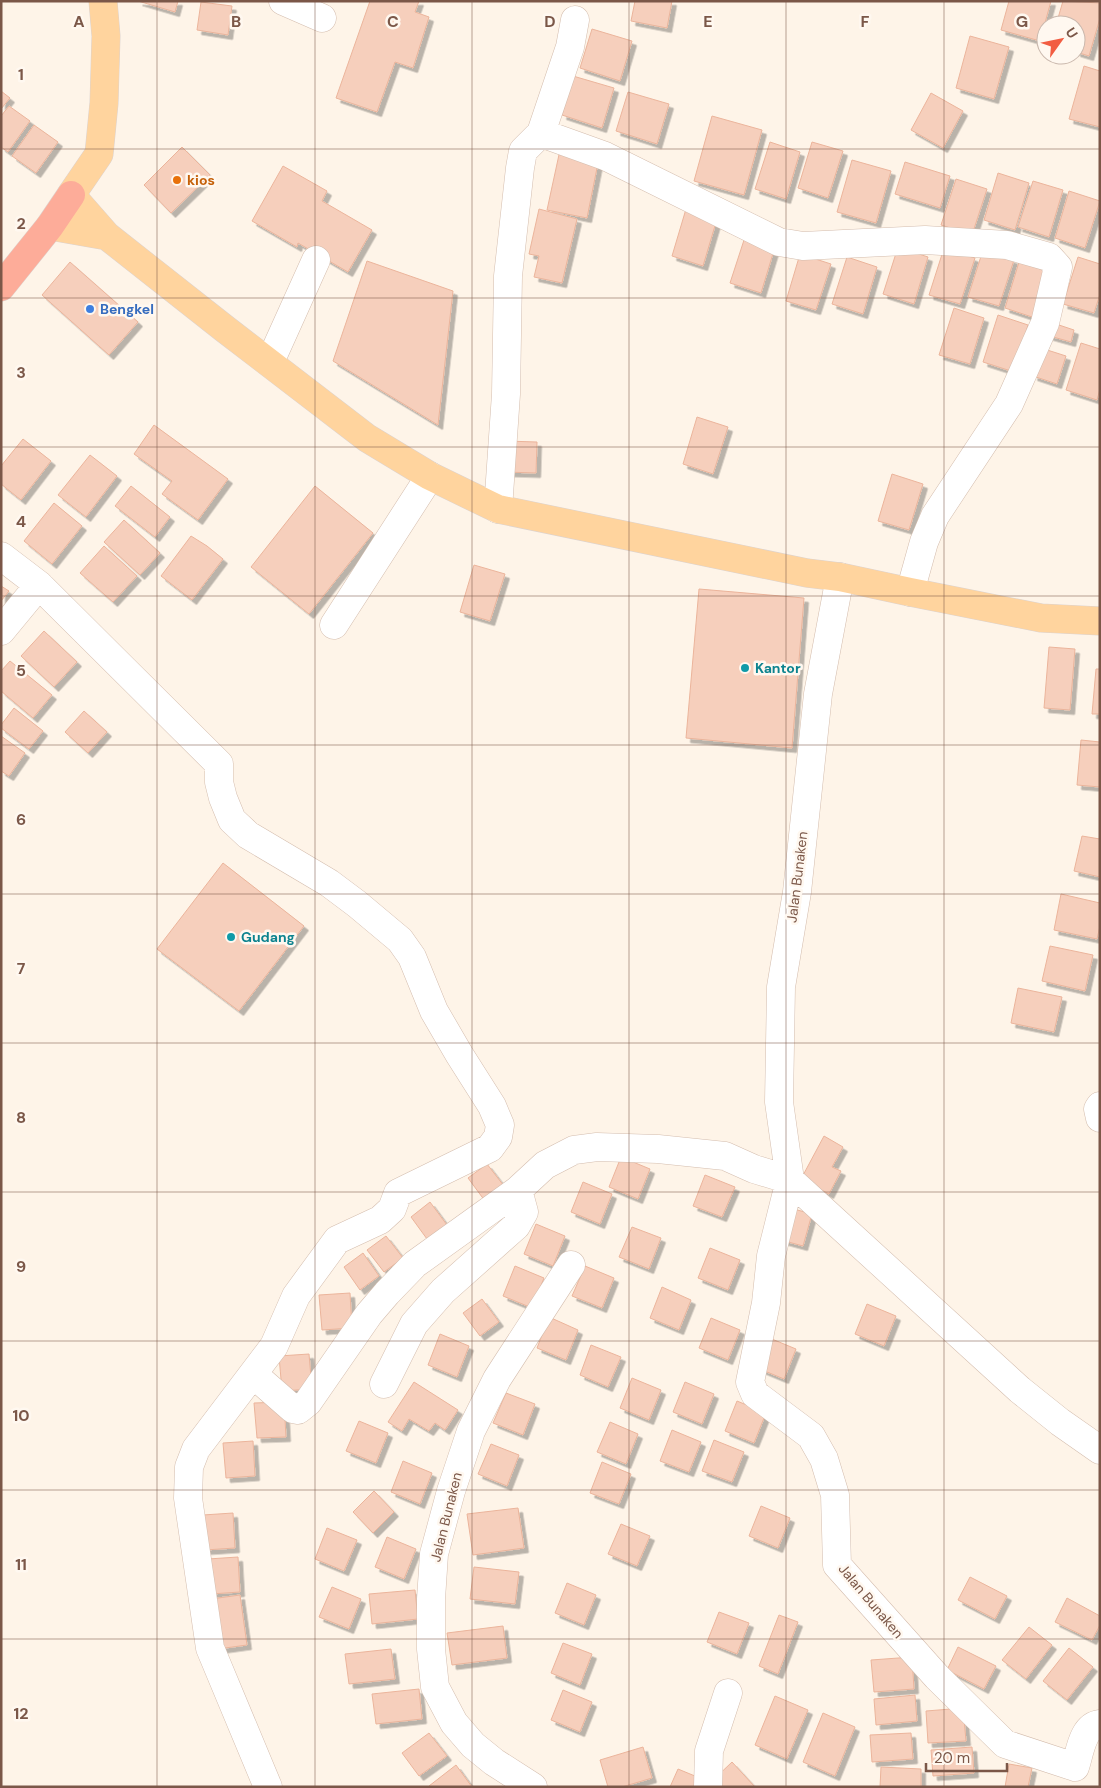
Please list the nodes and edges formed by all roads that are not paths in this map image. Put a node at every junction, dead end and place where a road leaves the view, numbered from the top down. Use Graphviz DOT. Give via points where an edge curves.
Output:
graph roads {
  1 [pos="103,1"];
  2 [pos="282,1"];
  3 [pos="322,18"];
  4 [pos="575,20"];
  5 [pos="542,133"];
  6 [pos="71,195"];
  7 [pos="50,226"];
  8 [pos="107,236"];
  9 [pos="316,260"];
  10 [pos="1,286"];
  11 [pos="270,362"];
  12 [pos="430,476"];
  13 [pos="498,508"];
  14 [pos="1,556"];
  15 [pos="840,576"];
  16 [pos="38,585"];
  17 [pos="910,592"];
  18 [pos="1100,621"];
  19 [pos="334,626"];
  20 [pos="1,630"];
  21 [pos="1100,1106"];
  22 [pos="1100,1118"];
  23 [pos="790,1180"];
  24 [pos="518,1190"];
  25 [pos="571,1265"];
  26 [pos="253,1374"];
  27 [pos="384,1384"];
  28 [pos="1100,1450"];
  29 [pos="728,1693"];
  30 [pos="1100,1724"];
  31 [pos="1079,1777"];
  32 [pos="268,1787"];
  33 [pos="533,1787"];
  34 [pos="708,1787"];
  1 -- 6 [label="main road" via="106,36 99,154"];
  2 -- 3 [label="street"];
  4 -- 5 [label="street" via="570,47"];
  5 -- 13 [label="street" via="523,151 520,168 508,276 506,394"];
  5 -- 17 [label="street" via="605,156 779,242 803,246 925,240 1007,245 1049,257 1058,267 1045,323 1009,404 934,516"];
  6 -- 7 [label="highway"];
  6 -- 8 [label="main road"];
  7 -- 8 [label="main road"];
  7 -- 10 [label="highway"];
  8 -- 11 [label="main road"];
  9 -- 11 [label="street"];
  11 -- 12 [label="main road" via="367,438"];
  12 -- 13 [label="main road"];
  12 -- 19 [label="street"];
  13 -- 15 [label="main road" via="807,573"];
  14 -- 16 [label="street"];
  15 -- 17 [label="main road"];
  15 -- 23 [label="street, Jalan Bunaken" via="818,694 797,892 781,987 779,1102"];
  16 -- 20 [label="street"];
  16 -- 26 [label="street" via="219,764 223,798 232,820 248,836 329,883 400,940 412,957 434,1011 492,1106 500,1125 498,1137 490,1148 398,1194 392,1209 380,1220 337,1240 296,1296 274,1346"];
  17 -- 18 [label="main road" via="1041,618"];
  21 -- 22 [label="street"];
  23 -- 24 [label="street" via="725,1156 597,1147 574,1150 545,1165"];
  23 -- 28 [label="street" via="1020,1390"];
  23 -- 31 [label="street, Jalan Bunaken" via="771,1256 766,1303 750,1382 755,1394 811,1436 824,1459 836,1495 837,1566 937,1677 1005,1744"];
  24 -- 26 [label="street" via="409,1270 369,1314 304,1406 293,1409"];
  24 -- 27 [label="street" via="524,1212 516,1226 443,1291 414,1324"];
  25 -- 33 [label="street, Jalan Bunaken" via="497,1379 471,1431 434,1554 431,1649 435,1687 454,1723 473,1744"];
  26 -- 32 [label="street" via="196,1449 189,1467 188,1498 210,1648"];
  29 -- 34 [label="street" via="709,1751"];
  30 -- 31 [label="street, Jalan Bunaken" via="1087,1730"];
}
